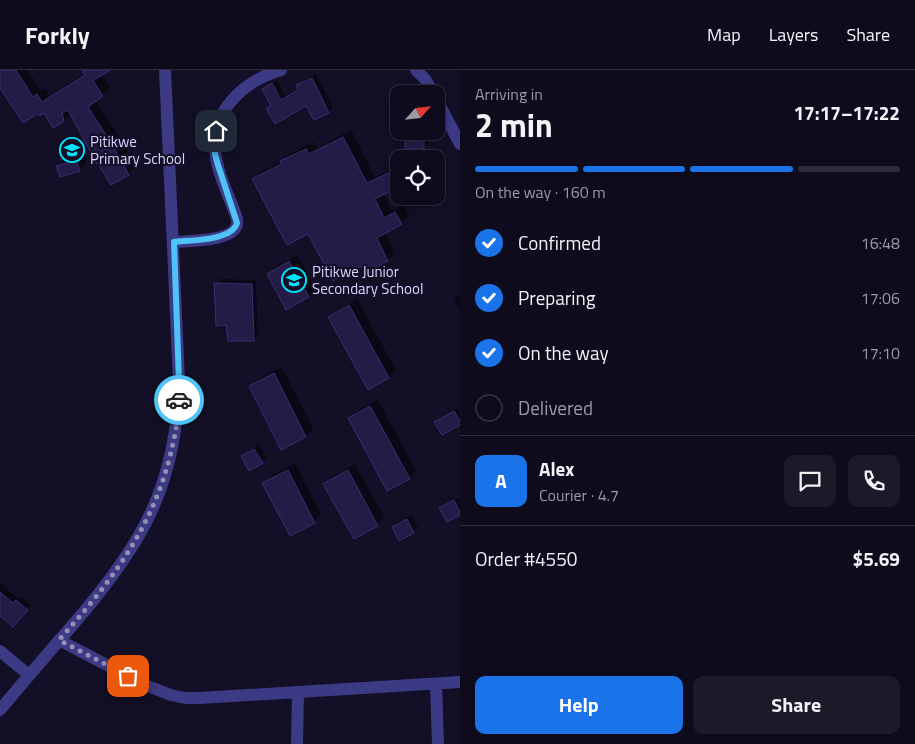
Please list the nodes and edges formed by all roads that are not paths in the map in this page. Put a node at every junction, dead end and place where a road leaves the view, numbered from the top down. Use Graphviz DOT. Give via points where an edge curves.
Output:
graph roads {
  1 [pos="165,70"];
  2 [pos="281,70"];
  3 [pos="416,70"];
  4 [pos="429,85"];
  5 [pos="445,115"];
  6 [pos="460,144"];
  7 [pos="174,242"];
  8 [pos="59,640"];
  9 [pos="0,651"];
  10 [pos="29,675"];
  11 [pos="460,682"];
  12 [pos="436,684"];
  13 [pos="298,692"];
  14 [pos="0,710"];
  15 [pos="298,744"];
  16 [pos="438,744"];
  1 -- 7 [label="street"];
  2 -- 7 [label="street" via="251,83 235,97 225,108 216,131 215,154 237,219 236,228 221,237"];
  3 -- 4 [label="street"];
  5 -- 6 [label="street"];
  7 -- 8 [label="street" via="179,405 166,470 138,537 99,593"];
  8 -- 10 [label="street"];
  8 -- 13 [label="street" via="172,696 200,698"];
  9 -- 10 [label="street"];
  10 -- 14 [label="street"];
  11 -- 12 [label="street"];
  12 -- 13 [label="street"];
  12 -- 16 [label="street"];
  13 -- 15 [label="street"];
}
